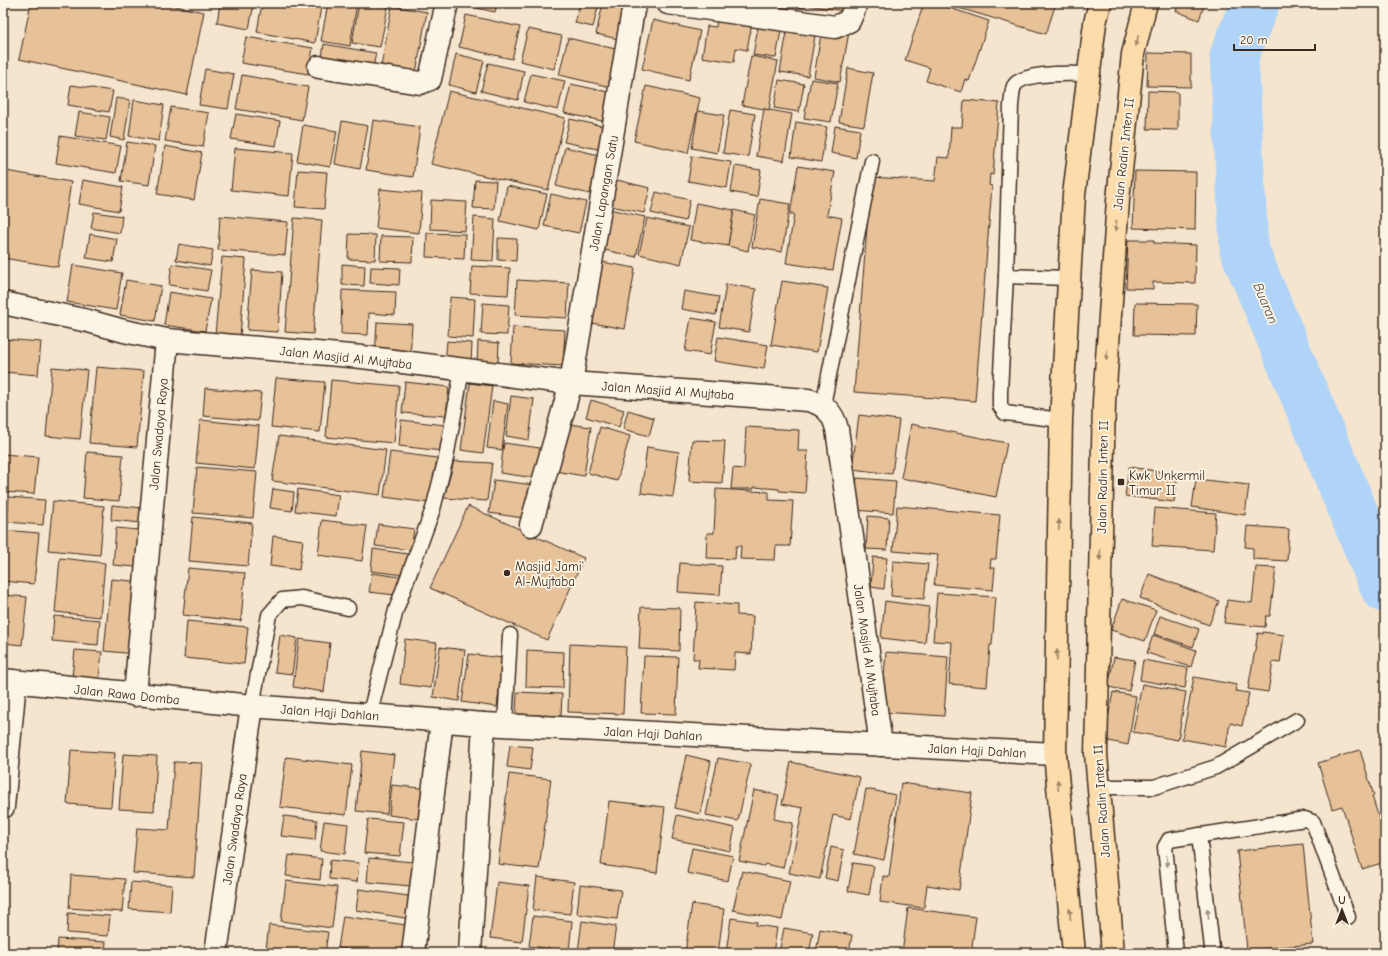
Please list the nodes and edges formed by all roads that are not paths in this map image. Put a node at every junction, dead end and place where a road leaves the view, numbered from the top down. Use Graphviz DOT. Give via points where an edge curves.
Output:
graph roads {
  1 [pos="447,3"];
  2 [pos="636,3"];
  3 [pos="668,3"];
  4 [pos="856,3"];
  5 [pos="1100,3"];
  6 [pos="1146,3"];
  7 [pos="319,67"];
  8 [pos="1088,74"];
  9 [pos="872,161"];
  10 [pos="1006,276"];
  11 [pos="1069,278"];
  12 [pos="3,303"];
  13 [pos="167,340"];
  14 [pos="462,370"];
  15 [pos="571,382"];
  16 [pos="823,405"];
  17 [pos="1061,420"];
  18 [pos="531,525"];
  19 [pos="348,608"];
  20 [pos="510,635"];
  21 [pos="9,681"];
  22 [pos="135,695"];
  23 [pos="252,706"];
  24 [pos="371,715"];
  25 [pos="1297,720"];
  26 [pos="442,721"];
  27 [pos="494,724"];
  28 [pos="881,745"];
  29 [pos="1055,754"];
  30 [pos="1098,787"];
  31 [pos="3,807"];
  32 [pos="1199,835"];
  33 [pos="1348,917"];
  34 [pos="216,953"];
  35 [pos="413,953"];
  36 [pos="470,953"];
  37 [pos="1074,953"];
  38 [pos="1113,953"];
  39 [pos="1176,953"];
  40 [pos="1211,953"];
  1 -- 7 [label="street" via="430,79 420,83"];
  2 -- 15 [label="street, Jalan Lapangan Satu"];
  3 -- 4 [label="street" via="835,27 849,21"];
  5 -- 8 [label="main road"];
  6 -- 30 [label="main road, Jalan Radin Inten II, one-way" via="1134,54 1118,200 1104,402 1096,754"];
  8 -- 10 [label="lane" via="1022,79 1014,86 1011,104"];
  8 -- 11 [label="main road" via="1074,195"];
  9 -- 16 [label="lane"];
  10 -- 11 [label="lane"];
  10 -- 17 [label="lane" via="1000,406 1005,413"];
  11 -- 17 [label="main road"];
  12 -- 13 [label="street"];
  13 -- 14 [label="street, Jalan Masjid Al Mujtaba" via="362,357"];
  13 -- 22 [label="street, Jalan Swadaya Raya"];
  14 -- 15 [label="street, Jalan Masjid Al Mujtaba"];
  14 -- 24 [label="lane" via="437,495 396,610"];
  15 -- 16 [label="street, Jalan Masjid Al Mujtaba" via="808,400"];
  15 -- 18 [label="street, Jalan Lapangan Satu"];
  16 -- 28 [label="street, Jalan Masjid Al Mujtaba" via="831,412 837,429"];
  29 -- 17 [label="main road, one-way"];
  19 -- 23 [label="lane" via="302,598 282,600 269,615"];
  20 -- 27 [label="lane"];
  21 -- 22 [label="street, Jalan Rawa Domba"];
  21 -- 31 [label="street"];
  22 -- 23 [label="street, Jalan Rawa Domba"];
  23 -- 24 [label="street, Jalan Haji Dahlan"];
  23 -- 34 [label="street, Jalan Swadaya Raya"];
  24 -- 26 [label="street, Jalan Haji Dahlan"];
  25 -- 30 [label="lane" via="1216,767 1154,787"];
  26 -- 27 [label="street, Jalan Haji Dahlan"];
  26 -- 35 [label="street"];
  27 -- 28 [label="street, Jalan Haji Dahlan"];
  27 -- 36 [label="street"];
  28 -- 29 [label="street, Jalan Haji Dahlan"];
  37 -- 29 [label="main road, one-way"];
  30 -- 38 [label="main road, Jalan Radin Inten II"];
  32 -- 33 [label="lane" via="1310,820 1313,822"];
  32 -- 39 [label="lane, one-way" via="1168,840 1165,847"];
  40 -- 32 [label="lane, one-way"];
}
